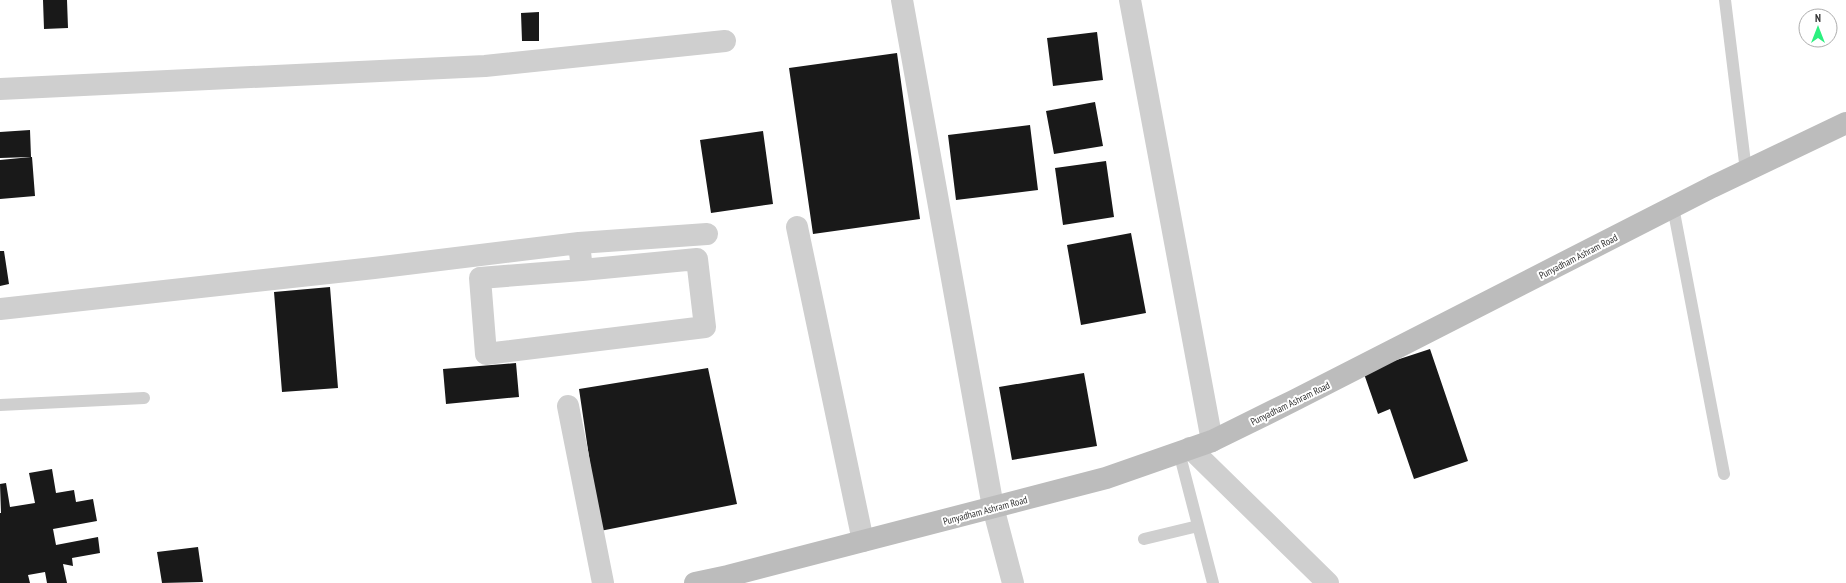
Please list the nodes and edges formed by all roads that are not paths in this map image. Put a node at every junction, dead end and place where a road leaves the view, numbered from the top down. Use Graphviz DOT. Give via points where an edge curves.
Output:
graph roads {
  1 [pos="902,0"];
  2 [pos="1130,0"];
  3 [pos="1725,0"];
  4 [pos="725,41"];
  5 [pos="0,89"];
  6 [pos="1846,123"];
  7 [pos="1746,171"];
  8 [pos="1673,208"];
  9 [pos="797,227"];
  10 [pos="707,234"];
  11 [pos="579,243"];
  12 [pos="582,270"];
  13 [pos="0,308"];
  14 [pos="144,398"];
  15 [pos="0,405"];
  16 [pos="568,406"];
  17 [pos="1212,441"];
  18 [pos="1184,450"];
  19 [pos="1724,474"];
  20 [pos="993,507"];
  21 [pos="1198,526"];
  22 [pos="1144,539"];
  23 [pos="863,541"];
  24 [pos="603,583"];
  25 [pos="695,583"];
  26 [pos="1013,583"];
  27 [pos="1213,583"];
  28 [pos="1328,583"];
  1 -- 20 [label="street"];
  2 -- 17 [label="street"];
  3 -- 7 [label="lane"];
  4 -- 5 [label="street" via="485,66"];
  6 -- 7 [label="street, Punyadham Ashram Road"];
  7 -- 8 [label="street, Punyadham Ashram Road"];
  8 -- 17 [label="street, Punyadham Ashram Road"];
  8 -- 19 [label="lane"];
  9 -- 23 [label="street"];
  10 -- 11 [label="street"];
  11 -- 12 [label="street"];
  11 -- 13 [label="street" via="366,269"];
  12 -- 12 [label="street" via="480,278 486,354 705,327 697,259"];
  14 -- 15 [label="lane"];
  16 -- 24 [label="street"];
  17 -- 18 [label="street, Punyadham Ashram Road"];
  18 -- 20 [label="street, Punyadham Ashram Road" via="1106,478"];
  18 -- 21 [label="lane"];
  18 -- 28 [label="street"];
  20 -- 23 [label="street, Punyadham Ashram Road"];
  20 -- 26 [label="street"];
  21 -- 22 [label="lane"];
  21 -- 27 [label="lane"];
  23 -- 25 [label="street, Punyadham Ashram Road"];
}
